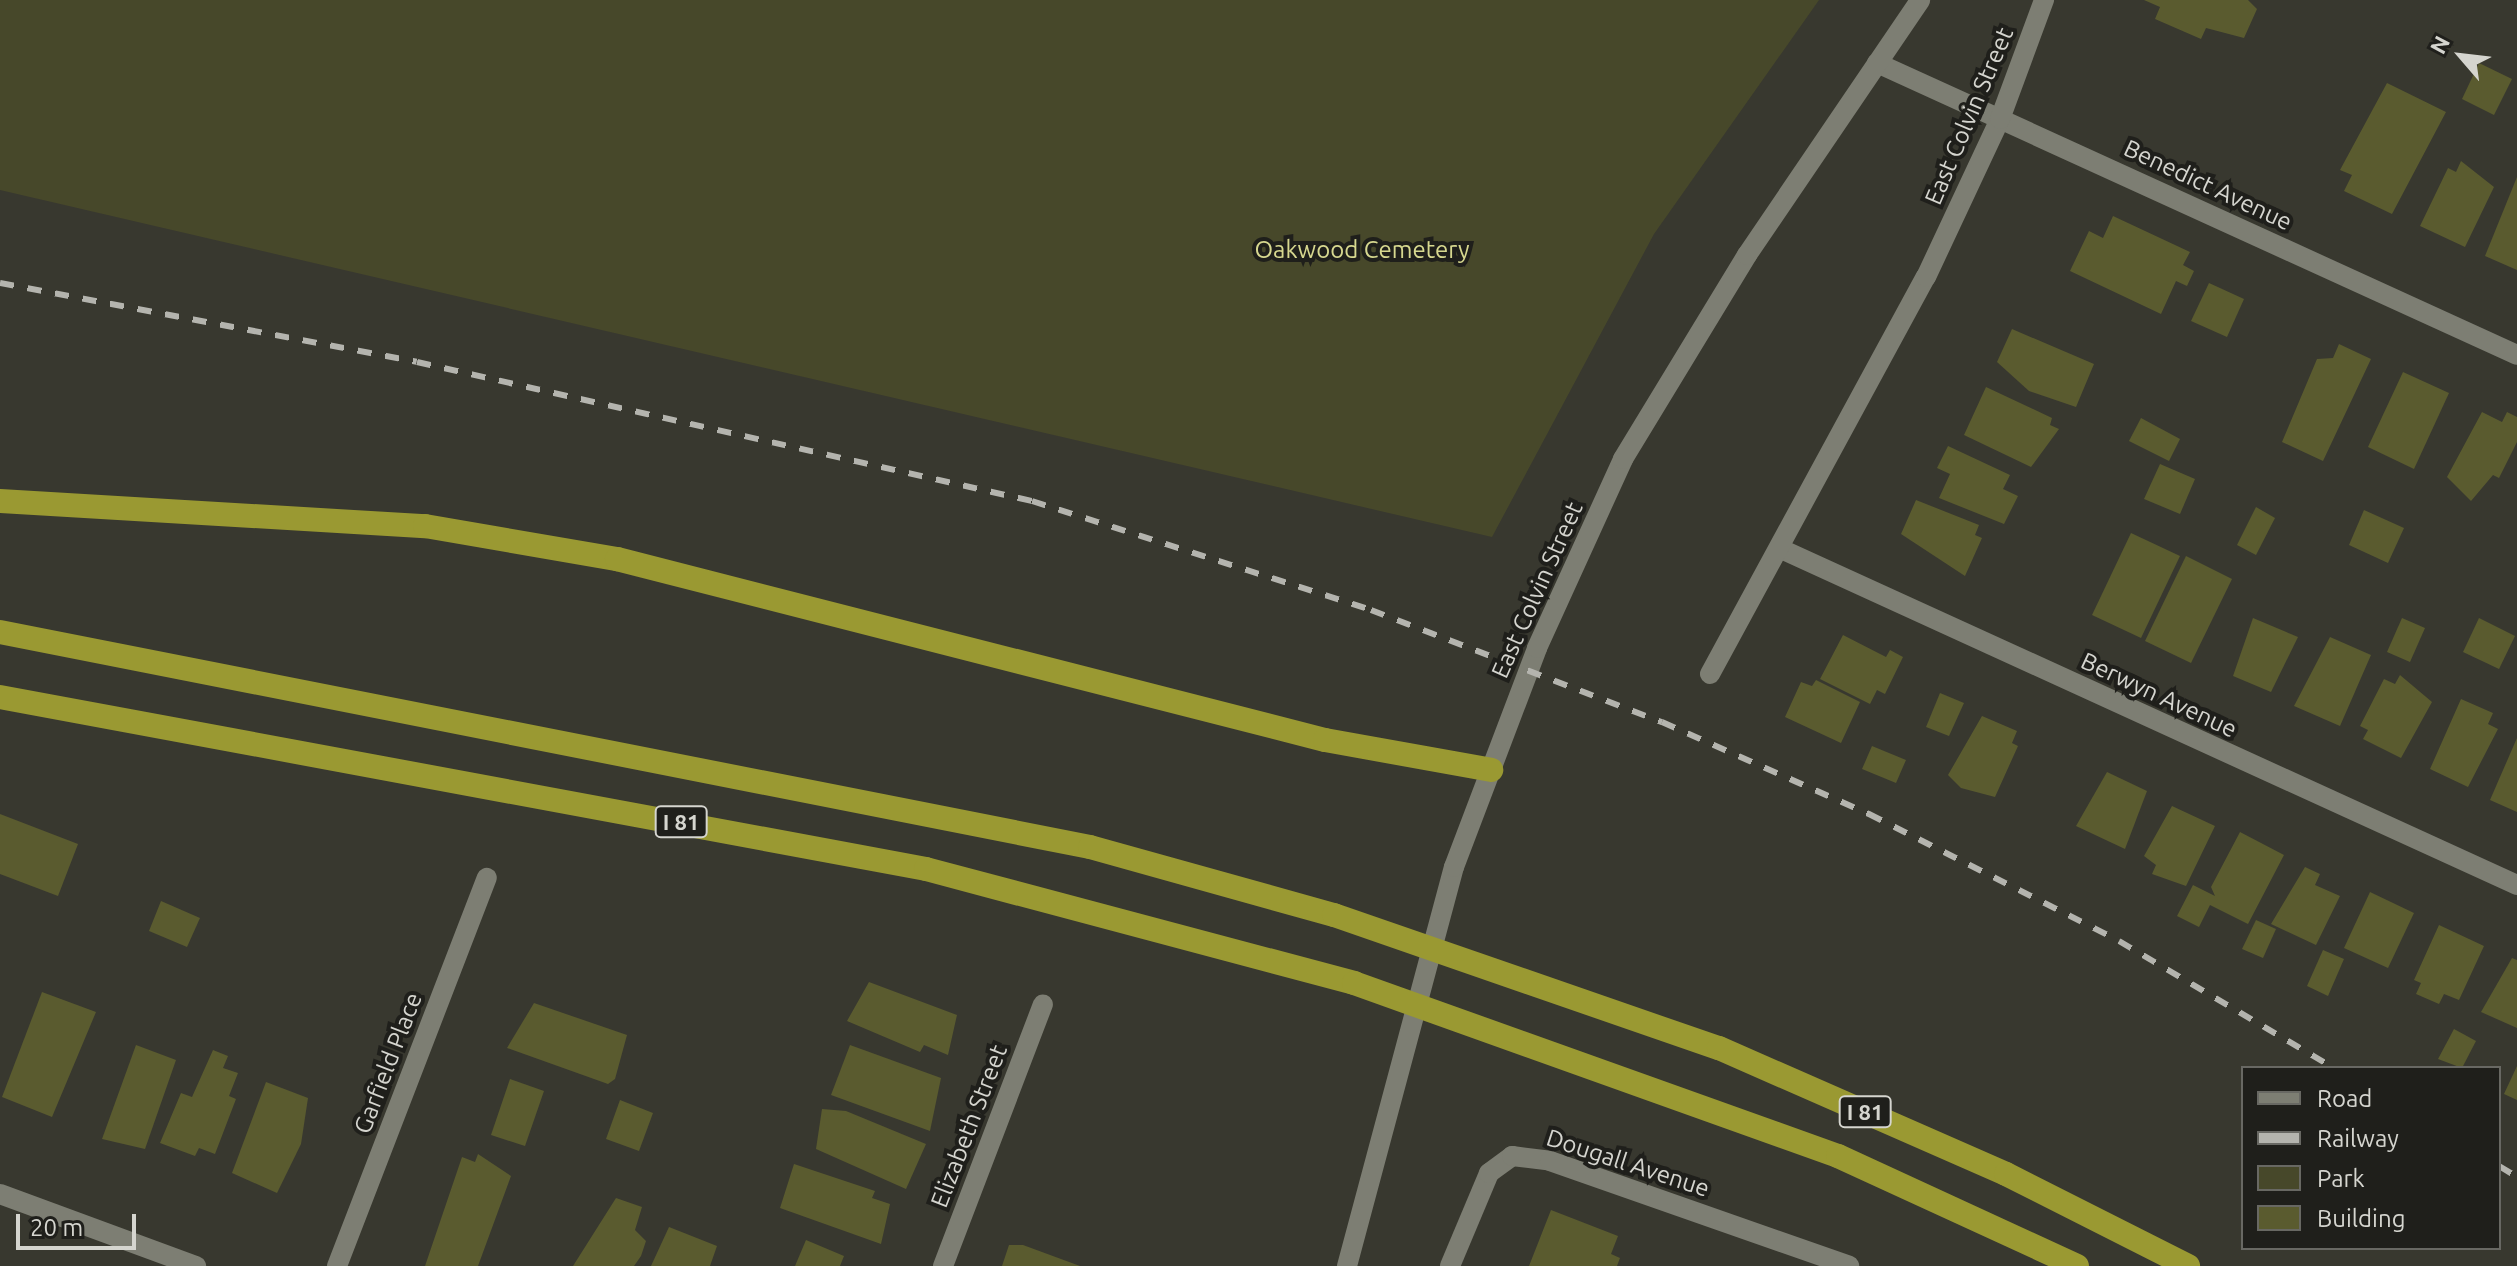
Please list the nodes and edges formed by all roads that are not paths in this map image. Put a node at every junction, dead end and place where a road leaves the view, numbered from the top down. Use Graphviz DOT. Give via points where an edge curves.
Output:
graph roads {
  1 [pos="1920,0"];
  2 [pos="2044,0"];
  3 [pos="1877,63"];
  4 [pos="2000,119"];
  5 [pos="2517,355"];
  6 [pos="0,501"];
  7 [pos="1781,549"];
  8 [pos="0,632"];
  9 [pos="1710,674"];
  10 [pos="0,697"];
  11 [pos="1491,770"];
  12 [pos="487,878"];
  13 [pos="2517,885"];
  14 [pos="1043,1004"];
  15 [pos="0,1194"];
  16 [pos="196,1266"];
  17 [pos="337,1266"];
  18 [pos="943,1266"];
  19 [pos="1347,1266"];
  20 [pos="1450,1266"];
  21 [pos="1849,1266"];
  22 [pos="2077,1266"];
  23 [pos="2188,1266"];
  1 -- 3 [label="street, East Colvin Street"];
  2 -- 4 [label="street, East Colvin Street"];
  3 -- 4 [label="street, Benedict Avenue"];
  3 -- 11 [label="street, East Colvin Street" via="1623,459"];
  4 -- 5 [label="street, Benedict Avenue"];
  4 -- 7 [label="street, East Colvin Street" via="1926,277"];
  6 -- 11 [label="highway" via="425,526 617,559 1325,740"];
  7 -- 9 [label="street, East Colvin Street"];
  7 -- 13 [label="street, Berwyn Avenue"];
  8 -- 23 [label="highway, I 81" via="1090,847 1334,915 1748,1061 2006,1174"];
  10 -- 22 [label="highway, I 81" via="926,869 1354,983 1838,1156"];
  11 -- 19 [label="street, East Colvin Street" via="1454,867"];
  12 -- 17 [label="street, Garfield Place"];
  14 -- 18 [label="street, Elizabeth Street"];
  15 -- 16 [label="street"];
  20 -- 21 [label="street, Dougall Avenue" via="1489,1173 1512,1156 1550,1161"];
}
